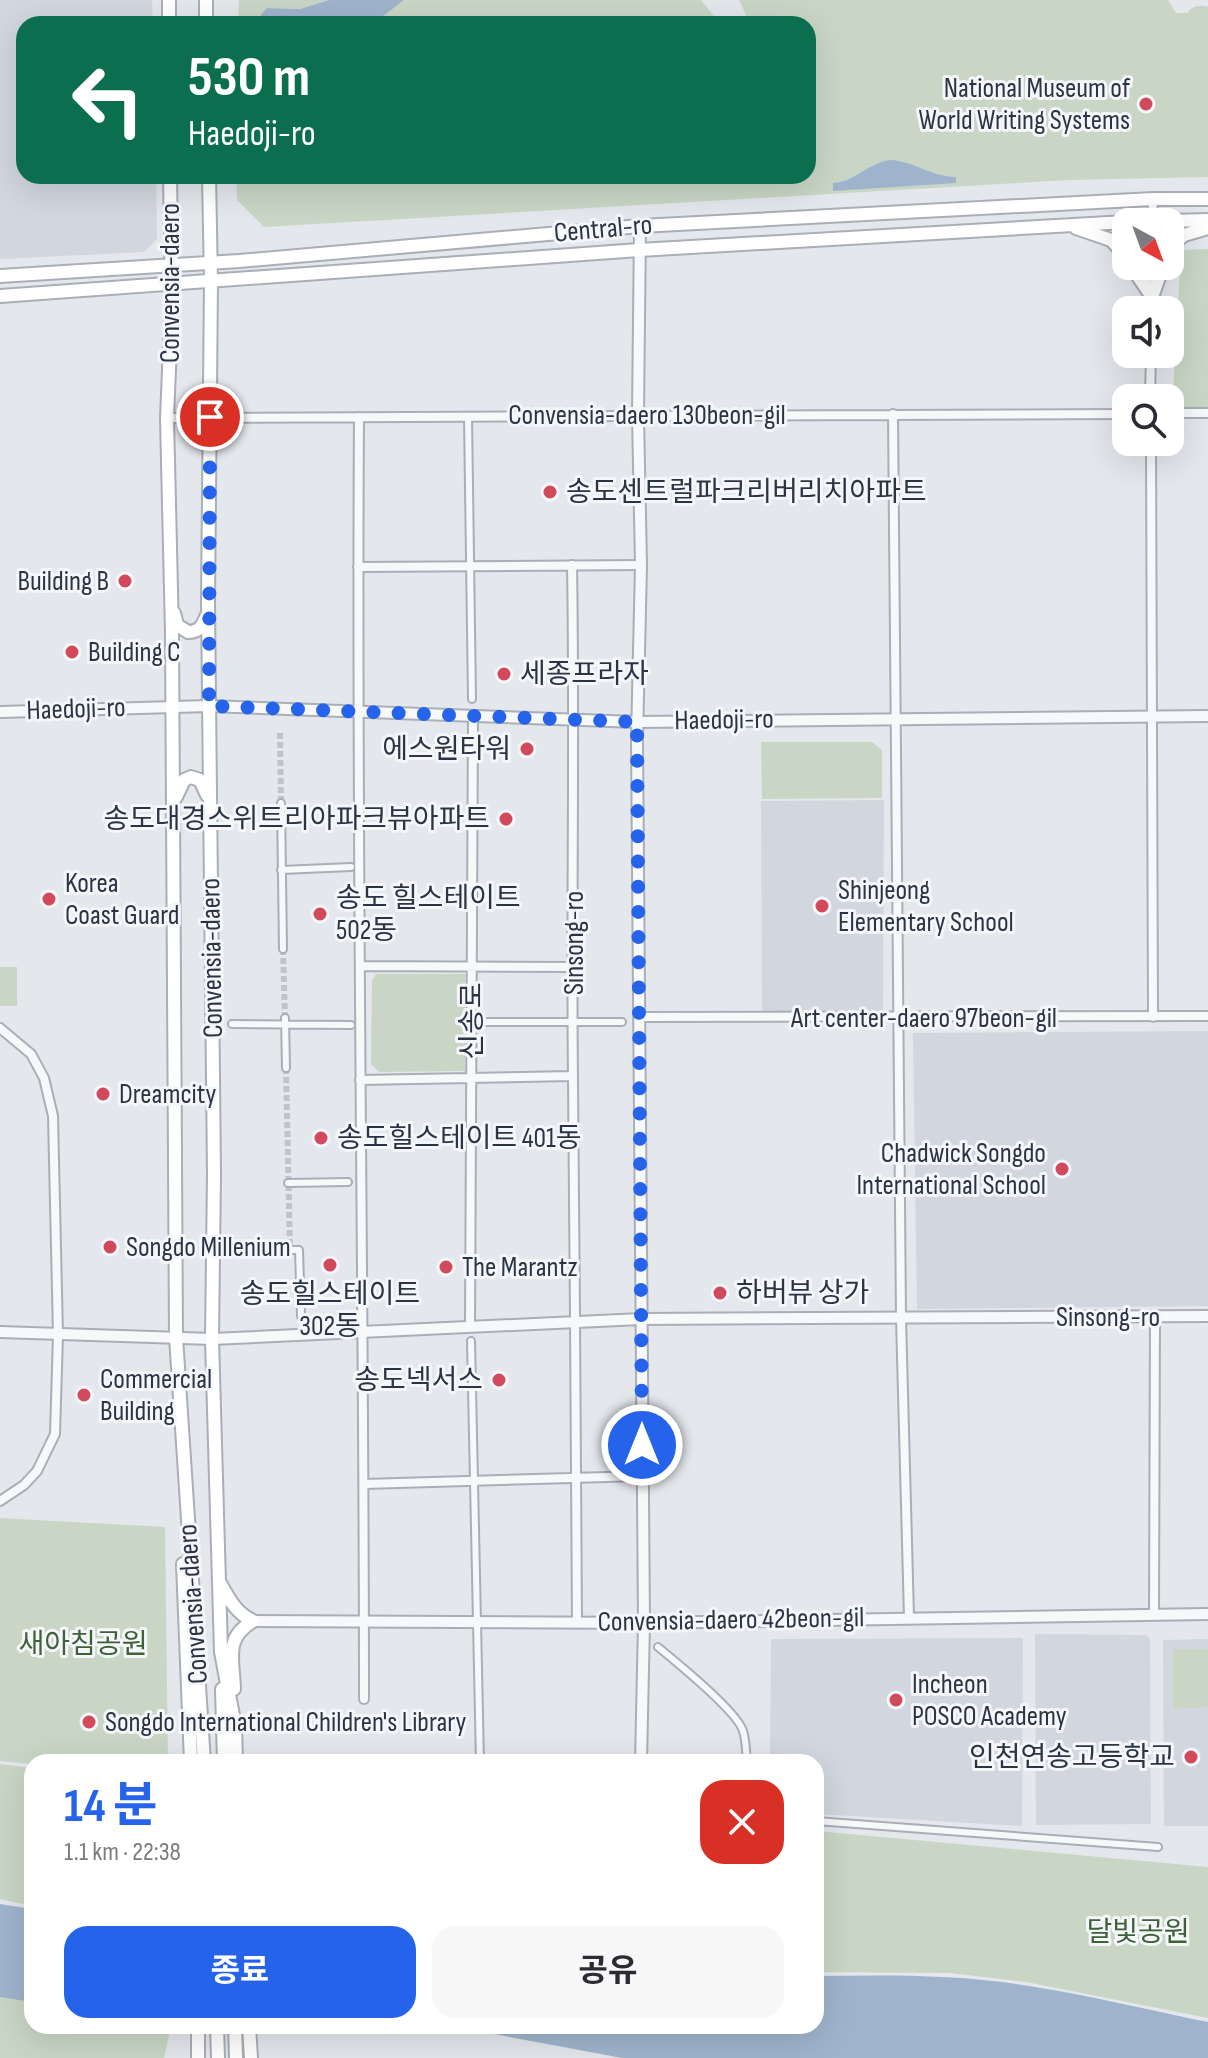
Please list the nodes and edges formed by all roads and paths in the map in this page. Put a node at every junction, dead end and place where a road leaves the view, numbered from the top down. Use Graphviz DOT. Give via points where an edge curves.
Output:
graph roads {
  1 [pos="170,184"];
  2 [pos="209,184"];
  3 [pos="1153,199"];
  4 [pos="1208,199"];
  5 [pos="1153,208"];
  6 [pos="1184,220"];
  7 [pos="1208,220"];
  8 [pos="1112,223"];
  9 [pos="640,226"];
  10 [pos="1069,226"];
  11 [pos="1208,228"];
  12 [pos="1184,235"];
  13 [pos="1112,241"];
  14 [pos="639,250"];
  15 [pos="210,263"];
  16 [pos="172,265"];
  17 [pos="0,276"];
  18 [pos="211,282"];
  19 [pos="172,286"];
  20 [pos="0,296"];
  21 [pos="1184,413"];
  22 [pos="1208,413"];
  23 [pos="893,414"];
  24 [pos="1112,414"];
  25 [pos="638,415"];
  26 [pos="468,416"];
  27 [pos="210,417"];
  28 [pos="359,417"];
  29 [pos="167,418"];
  30 [pos="1151,456"];
  31 [pos="572,565"];
  32 [pos="641,565"];
  33 [pos="471,566"];
  34 [pos="358,567"];
  35 [pos="208,602"];
  36 [pos="171,606"];
  37 [pos="472,699"];
  38 [pos="172,705"];
  39 [pos="209,706"];
  40 [pos="0,712"];
  41 [pos="357,712"];
  42 [pos="473,716"];
  43 [pos="1208,716"];
  44 [pos="1152,717"];
  45 [pos="575,719"];
  46 [pos="895,719"];
  47 [pos="637,722"];
  48 [pos="281,803"];
  49 [pos="173,808"];
  50 [pos="210,810"];
  51 [pos="351,867"];
  52 [pos="281,870"];
  53 [pos="283,949"];
  54 [pos="361,966"];
  55 [pos="472,966"];
  56 [pos="574,967"];
  57 [pos="1208,1016"];
  58 [pos="641,1017"];
  59 [pos="1153,1017"];
  60 [pos="285,1018"];
  61 [pos="899,1018"];
  62 [pos="472,1022"];
  63 [pos="573,1022"];
  64 [pos="622,1022"];
  65 [pos="232,1024"];
  66 [pos="351,1025"];
  67 [pos="0,1028"];
  68 [pos="286,1068"];
  69 [pos="472,1076"];
  70 [pos="572,1076"];
  71 [pos="360,1080"];
  72 [pos="348,1182"];
  73 [pos="288,1183"];
  74 [pos="290,1250"];
  75 [pos="301,1316"];
  76 [pos="1155,1316"];
  77 [pos="1208,1316"];
  78 [pos="901,1318"];
  79 [pos="641,1319"];
  80 [pos="577,1321"];
  81 [pos="470,1326"];
  82 [pos="362,1331"];
  83 [pos="0,1332"];
  84 [pos="58,1335"];
  85 [pos="176,1337"];
  86 [pos="212,1339"];
  87 [pos="471,1341"];
  88 [pos="642,1476"];
  89 [pos="577,1477"];
  90 [pos="474,1480"];
  91 [pos="364,1484"];
  92 [pos="185,1493"];
  93 [pos="0,1501"];
  94 [pos="218,1580"];
  95 [pos="1154,1614"];
  96 [pos="1208,1614"];
  97 [pos="909,1617"];
  98 [pos="253,1621"];
  99 [pos="478,1622"];
  100 [pos="577,1622"];
  101 [pos="364,1623"];
  102 [pos="644,1623"];
  103 [pos="658,1647"];
  104 [pos="221,1652"];
  105 [pos="364,1699"];
  106 [pos="235,1726"];
  107 [pos="191,1754"];
  108 [pos="203,1754"];
  109 [pos="224,1754"];
  110 [pos="236,1754"];
  111 [pos="480,1754"];
  112 [pos="641,1754"];
  113 [pos="746,1754"];
  114 [pos="824,1822"];
  115 [pos="1158,1847"];
  116 [pos="198,2034"];
  117 [pos="217,2034"];
  118 [pos="236,2034"];
  119 [pos="250,2034"];
  120 [pos="198,2058"];
  121 [pos="218,2058"];
  122 [pos="236,2058"];
  123 [pos="251,2058"];
  1 -- 16 [label="main road, Convensia-daero"];
  2 -- 15 [label="main road, Convensia-daero"];
  3 -- 4 [label="main road, Central-ro"];
  3 -- 5 [label="street"];
  3 -- 9 [label="main road, Central-ro"];
  6 -- 7 [label="main road, Central-ro"];
  8 -- 10 [label="main road, Central-ro"];
  9 -- 14 [label="street"];
  9 -- 15 [label="main road, Central-ro"];
  10 -- 13 [label="main road"];
  10 -- 14 [label="main road, Central-ro"];
  11 -- 12 [label="main road"];
  14 -- 18 [label="main road, Central-ro"];
  14 -- 25 [label="street"];
  15 -- 16 [label="main road, Central-ro"];
  15 -- 18 [label="main road, Convensia-daero"];
  16 -- 17 [label="main road, Central-ro"];
  16 -- 19 [label="main road, Convensia-daero"];
  18 -- 19 [label="main road, Central-ro"];
  18 -- 27 [label="main road, Convensia-daero"];
  19 -- 20 [label="main road, Central-ro"];
  19 -- 29 [label="main road, Convensia-daero"];
  21 -- 22 [label="street"];
  23 -- 24 [label="street, Convensia-daero 130beon-gil"];
  23 -- 25 [label="street, Convensia-daero 130beon-gil"];
  23 -- 46 [label="street"];
  25 -- 26 [label="street, Convensia-daero 130beon-gil"];
  25 -- 32 [label="street"];
  26 -- 28 [label="street, Convensia-daero 130beon-gil"];
  26 -- 33 [label="street"];
  27 -- 28 [label="street, Convensia-daero 130beon-gil"];
  27 -- 29 [label="street, Convensia-daero 130beon-gil"];
  27 -- 35 [label="main road, Convensia-daero"];
  28 -- 34 [label="street"];
  29 -- 36 [label="main road, Convensia-daero"];
  30 -- 44 [label="street"];
  31 -- 32 [label="street"];
  31 -- 33 [label="street"];
  31 -- 45 [label="street, Sinsong-ro"];
  32 -- 47 [label="street"];
  33 -- 34 [label="street"];
  33 -- 37 [label="street"];
  34 -- 41 [label="street"];
  35 -- 36 [label="main road" via="203,625 193,632 177,625"];
  35 -- 39 [label="main road, Convensia-daero"];
  36 -- 38 [label="main road, Convensia-daero"];
  38 -- 39 [label="street, Haedoji-ro"];
  38 -- 40 [label="street, Haedoji-ro"];
  38 -- 49 [label="main road, Convensia-daero"];
  39 -- 41 [label="street, Haedoji-ro"];
  39 -- 50 [label="main road, Convensia-daero"];
  41 -- 42 [label="street, Haedoji-ro"];
  41 -- 54 [label="street"];
  42 -- 45 [label="street, Haedoji-ro"];
  42 -- 55 [label="street, 신송로"];
  43 -- 44 [label="street, Haedoji-ro"];
  44 -- 46 [label="street, Haedoji-ro"];
  44 -- 59 [label="street"];
  45 -- 47 [label="street, Haedoji-ro"];
  45 -- 56 [label="street, Sinsong-ro"];
  46 -- 47 [label="street, Haedoji-ro"];
  46 -- 61 [label="street"];
  47 -- 58 [label="street"];
  48 -- 52 [label="street"];
  49 -- 50 [label="main road" via="184,780 194,777 205,789"];
  49 -- 85 [label="main road, Convensia-daero"];
  50 -- 86 [label="main road, Convensia-daero"];
  51 -- 52 [label="street"];
  52 -- 53 [label="street"];
  54 -- 55 [label="street"];
  54 -- 71 [label="street"];
  55 -- 56 [label="street"];
  55 -- 62 [label="street, 신송로"];
  56 -- 63 [label="street, Sinsong-ro"];
  57 -- 59 [label="street, Art center-daero 97beon-gil"];
  58 -- 61 [label="street, Art center-daero 97beon-gil"];
  58 -- 79 [label="street"];
  59 -- 61 [label="street, Art center-daero 97beon-gil"];
  60 -- 68 [label="street"];
  61 -- 78 [label="street"];
  62 -- 63 [label="street"];
  62 -- 69 [label="street, 신송로"];
  63 -- 64 [label="street"];
  63 -- 70 [label="street, Sinsong-ro"];
  65 -- 66 [label="street"];
  67 -- 84 [label="street" via="31,1054 44,1078 53,1116"];
  69 -- 70 [label="street"];
  69 -- 71 [label="street"];
  69 -- 81 [label="street, 신송로"];
  70 -- 80 [label="street, Sinsong-ro"];
  71 -- 82 [label="street"];
  72 -- 73 [label="street"];
  74 -- 75 [label="street" via="299,1250"];
  76 -- 77 [label="street, Sinsong-ro"];
  76 -- 78 [label="street, Sinsong-ro"];
  76 -- 95 [label="street"];
  78 -- 79 [label="street, Sinsong-ro"];
  78 -- 97 [label="street"];
  79 -- 80 [label="street, Sinsong-ro"];
  79 -- 88 [label="street"];
  80 -- 81 [label="street, Sinsong-ro"];
  80 -- 89 [label="street"];
  81 -- 82 [label="street, Sinsong-ro"];
  82 -- 86 [label="street, Sinsong-ro"];
  82 -- 91 [label="street"];
  83 -- 84 [label="street, Sinsong-ro"];
  84 -- 85 [label="street, Sinsong-ro"];
  84 -- 93 [label="street" via="55,1434 37,1471"];
  85 -- 86 [label="street, Sinsong-ro"];
  85 -- 92 [label="main road, Convensia-daero"];
  86 -- 94 [label="main road, Convensia-daero"];
  87 -- 90 [label="street"];
  88 -- 89 [label="street"];
  88 -- 102 [label="street"];
  89 -- 90 [label="street"];
  89 -- 100 [label="street"];
  90 -- 91 [label="street"];
  90 -- 99 [label="street"];
  91 -- 101 [label="street"];
  92 -- 107 [label="main road, Convensia-daero"];
  92 -- 108 [label="main road, Convensia-daero"];
  94 -- 98 [label="main road" via="233,1606"];
  94 -- 104 [label="main road, Convensia-daero"];
  95 -- 96 [label="street, Convensia-daero 42beon-gil"];
  95 -- 97 [label="street, Convensia-daero 42beon-gil"];
  97 -- 102 [label="street, Convensia-daero 42beon-gil"];
  98 -- 101 [label="street, Convensia-daero 42beon-gil"];
  98 -- 106 [label="main road" via="232,1643"];
  99 -- 100 [label="street, Convensia-daero 42beon-gil"];
  99 -- 101 [label="street, Convensia-daero 42beon-gil"];
  99 -- 111 [label="street"];
  100 -- 102 [label="street, Convensia-daero 42beon-gil"];
  101 -- 105 [label="street"];
  102 -- 112 [label="street"];
  103 -- 113 [label="street" via="736,1718"];
  104 -- 106 [label="main road, Convensia-daero"];
  104 -- 109 [label="main road, Convensia-daero"];
  106 -- 110 [label="main road, Convensia-daero"];
  114 -- 115 [label="street"];
  116 -- 120 [label="main road"];
  117 -- 121 [label="main road"];
  118 -- 122 [label="main road"];
  119 -- 123 [label="main road"];
}
